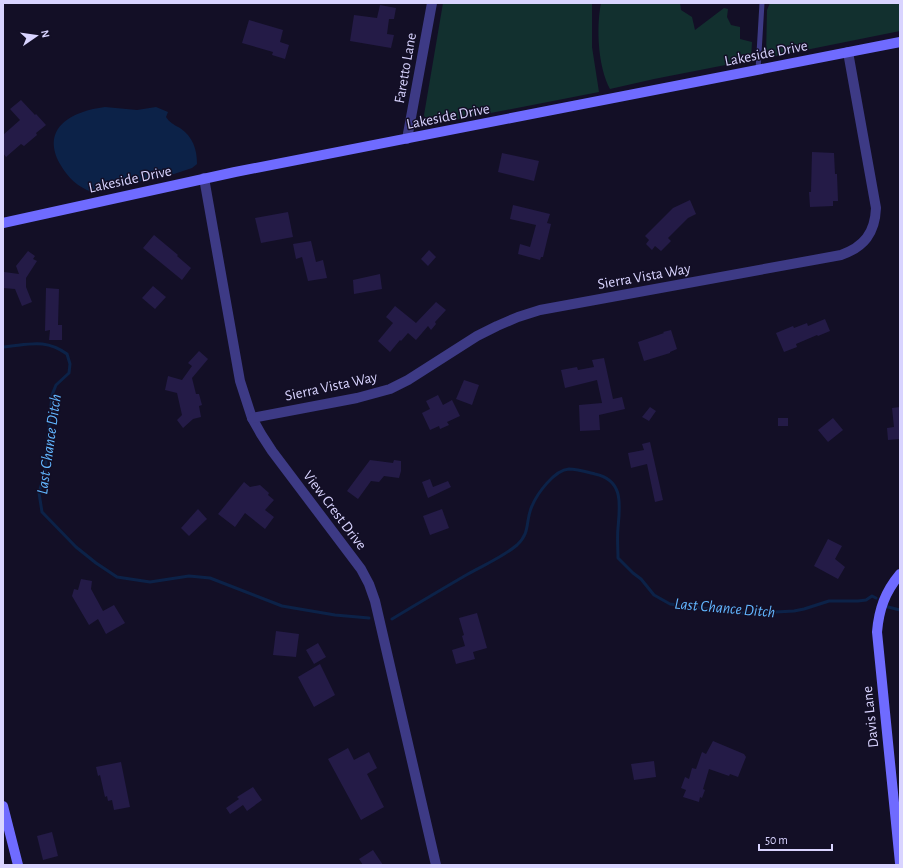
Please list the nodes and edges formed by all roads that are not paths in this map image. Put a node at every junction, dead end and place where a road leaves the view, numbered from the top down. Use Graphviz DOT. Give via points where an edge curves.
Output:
graph roads {
  1 [pos="432,3"];
  2 [pos="762,3"];
  3 [pos="900,42"];
  4 [pos="848,52"];
  5 [pos="758,70"];
  6 [pos="407,139"];
  7 [pos="204,178"];
  8 [pos="3,223"];
  9 [pos="252,418"];
  10 [pos="900,574"];
  11 [pos="3,806"];
  12 [pos="7,838"];
  13 [pos="900,863"];
  14 [pos="18,865"];
  15 [pos="436,865"];
  1 -- 6 [label="street, Faretto Lane"];
  2 -- 5 [label="lane"];
  3 -- 4 [label="street, Lakeside Drive"];
  4 -- 5 [label="street, Lakeside Drive"];
  4 -- 9 [label="street, Sierra Vista Way" via="876,208 872,229 867,238 855,249 841,255 540,310 477,336 390,389 357,398"];
  5 -- 6 [label="street, Lakeside Drive"];
  6 -- 7 [label="street, Lakeside Drive"];
  7 -- 8 [label="street, Lakeside Drive"];
  7 -- 9 [label="street, View Crest Drive" via="240,381"];
  9 -- 15 [label="street, View Crest Drive" via="272,451 361,569 369,584"];
  10 -- 13 [label="street, Davis Lane" via="884,598 877,632"];
  11 -- 12 [label="street"];
  12 -- 14 [label="street"];
}
